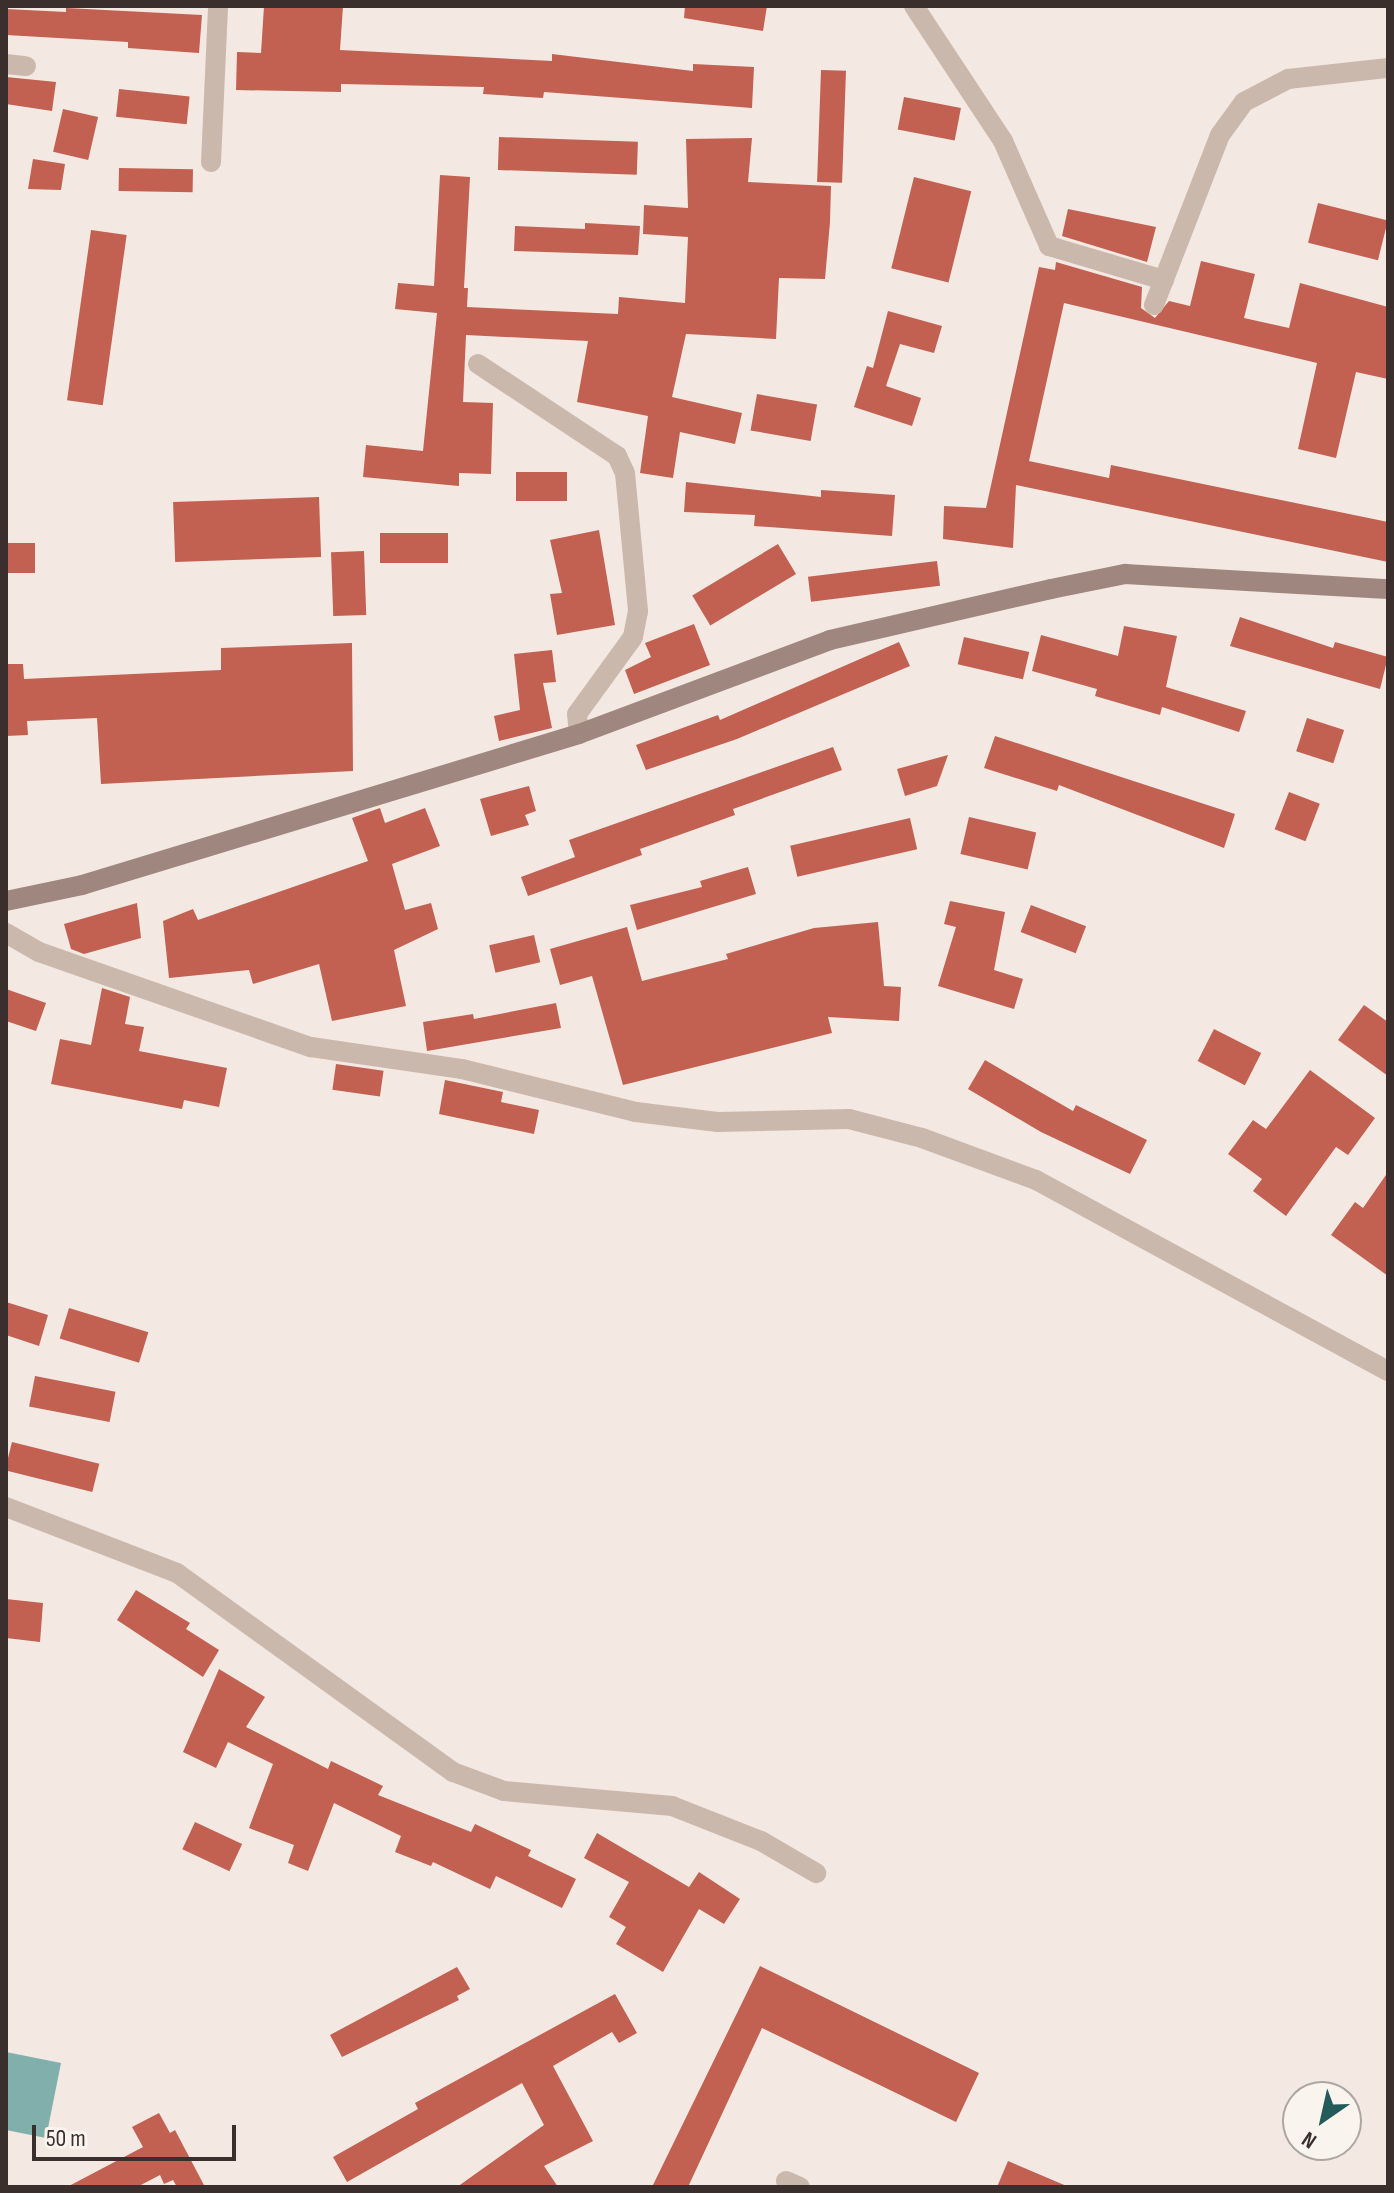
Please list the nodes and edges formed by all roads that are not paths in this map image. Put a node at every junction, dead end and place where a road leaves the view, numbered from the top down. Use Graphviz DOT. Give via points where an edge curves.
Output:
graph roads {
  1 [pos="218,6"];
  2 [pos="914,6"];
  3 [pos="1388,68"];
  4 [pos="211,162"];
  5 [pos="1164,280"];
  6 [pos="1154,305"];
  7 [pos="478,364"];
  8 [pos="1388,589"];
  9 [pos="579,734"];
  10 [pos="6,901"];
  11 [pos="6,933"];
  12 [pos="1388,1371"];
  13 [pos="6,1507"];
  14 [pos="816,1873"];
  1 -- 4 [label="street"];
  2 -- 5 [label="street" via="1003,141 1049,246"];
  3 -- 5 [label="street" via="1288,79 1244,102 1220,135"];
  5 -- 6 [label="street"];
  7 -- 9 [label="street" via="617,456 625,473 638,611 633,637 577,714"];
  8 -- 9 [label="street" via="1125,574 830,640"];
  9 -- 10 [label="street" via="82,885"];
  11 -- 12 [label="street" via="39,952 311,1047 462,1069 636,1112 717,1122 849,1119 922,1138 1036,1180"];
  13 -- 14 [label="street" via="67,1526 177,1573 453,1772 504,1791 672,1806 761,1841"];
}
